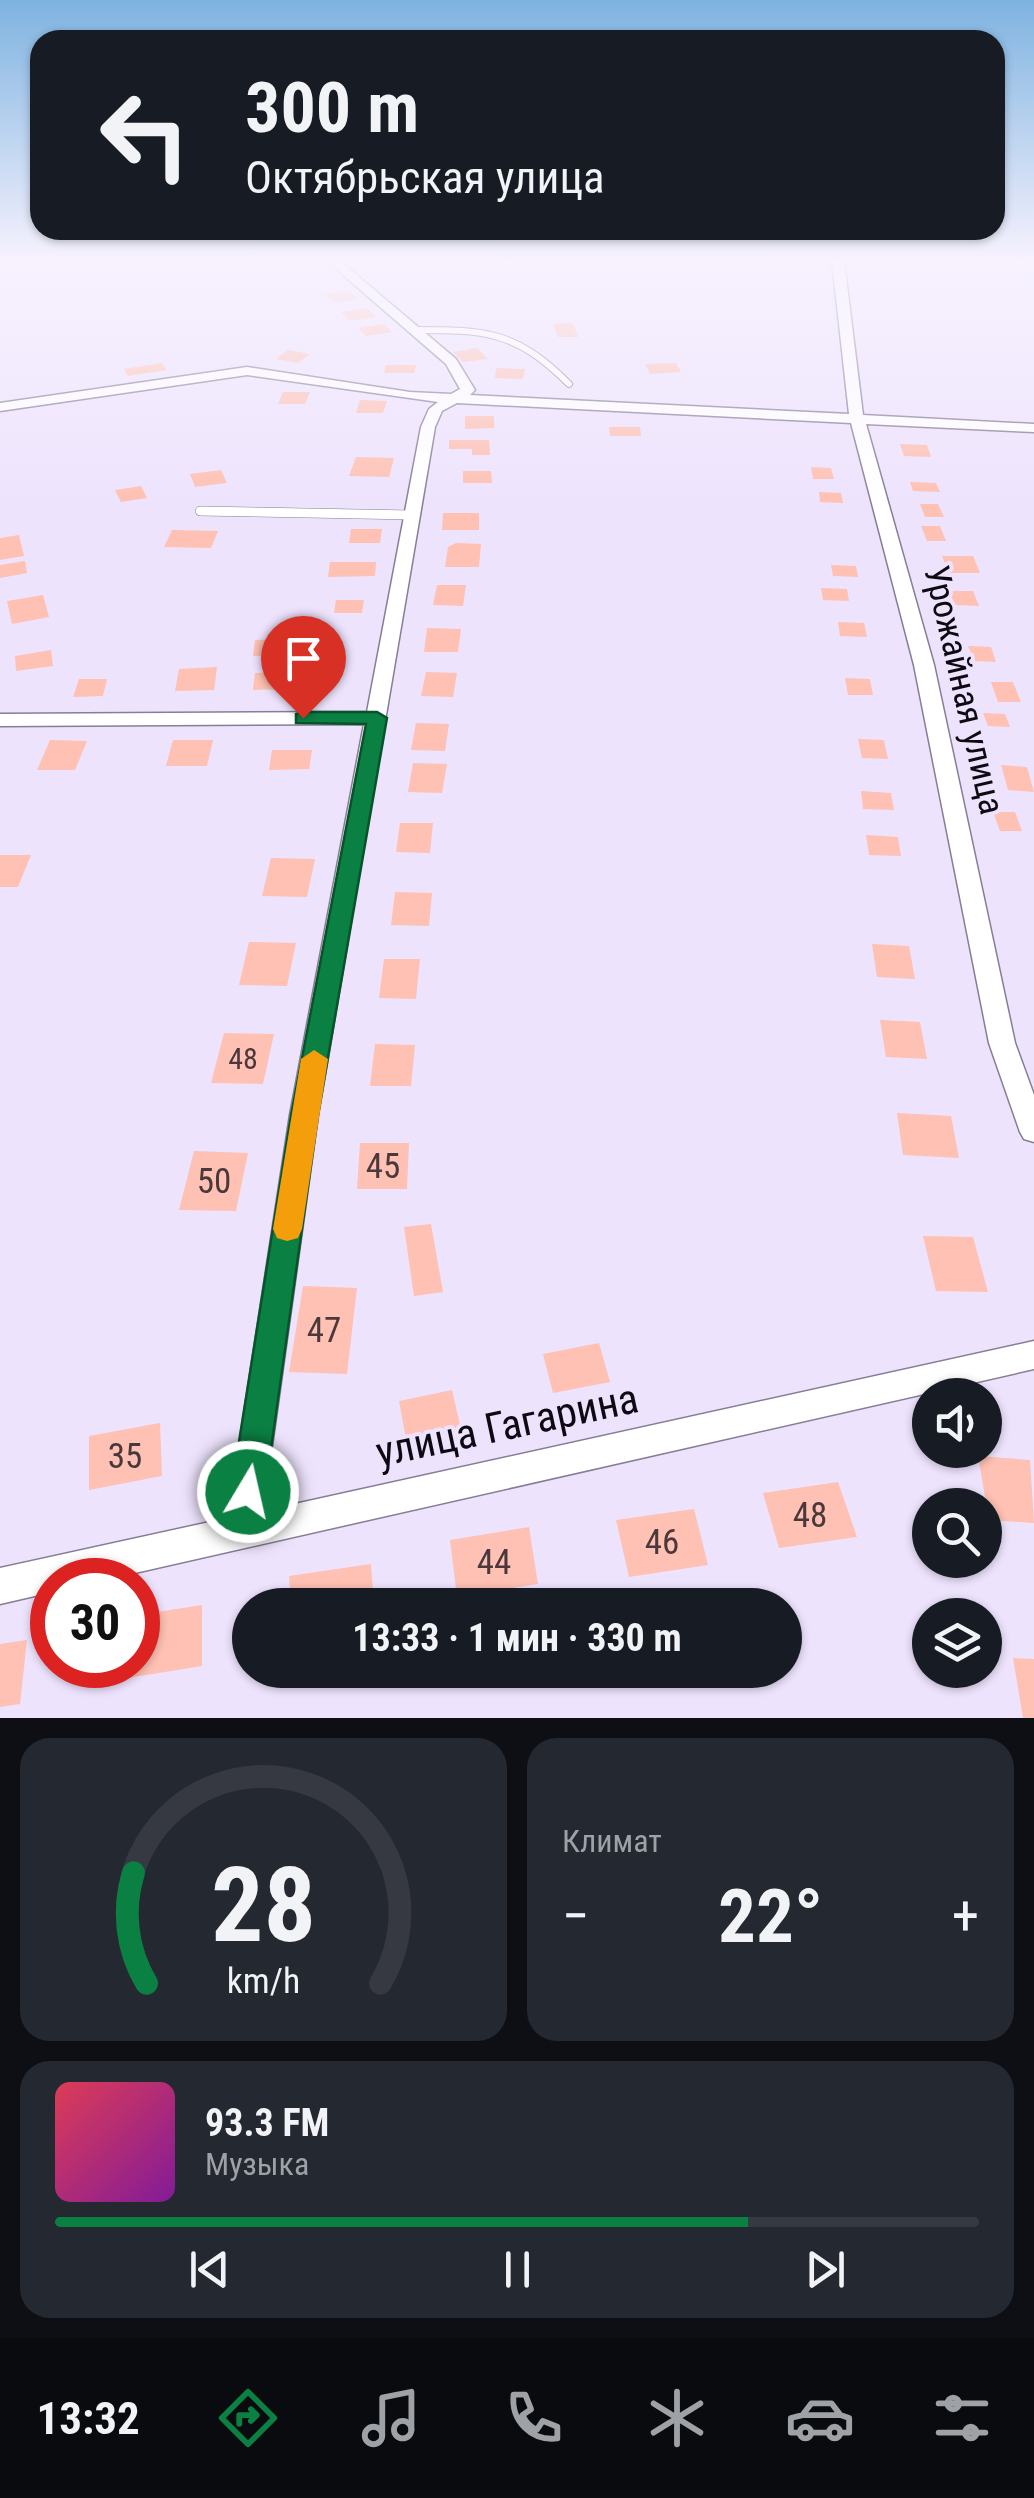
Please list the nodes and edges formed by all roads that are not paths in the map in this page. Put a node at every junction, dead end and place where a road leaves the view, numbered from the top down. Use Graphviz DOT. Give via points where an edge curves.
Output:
graph roads {
  1 [pos="426,341"];
  2 [pos="523,341"];
  3 [pos="844,341"];
  4 [pos="569,384"];
  5 [pos="456,398"];
  6 [pos="0,407"];
  7 [pos="860,418"];
  8 [pos="1034,428"];
  9 [pos="200,511"];
  10 [pos="413,516"];
  11 [pos="377,718"];
  12 [pos="1,722"];
  13 [pos="1033,1126"];
  14 [pos="1034,1355"];
  15 [pos="243,1530"];
  16 [pos="0,1586"];
  1 -- 5 [label="street" via="462,378 468,390"];
  2 -- 4 [label="lane"];
  3 -- 7 [label="street, Урожайная улица"];
  5 -- 6 [label="street" via="247,371"];
  5 -- 7 [label="street"];
  5 -- 10 [label="street" via="431,416"];
  7 -- 8 [label="street"];
  7 -- 13 [label="street, Урожайная улица" via="924,665 1002,1043"];
  9 -- 10 [label="lane"];
  10 -- 11 [label="street"];
  11 -- 12 [label="street"];
  11 -- 15 [label="street" via="304,1115"];
  14 -- 15 [label="street, улица Гагарина"];
  15 -- 16 [label="street, улица Гагарина"];
}
